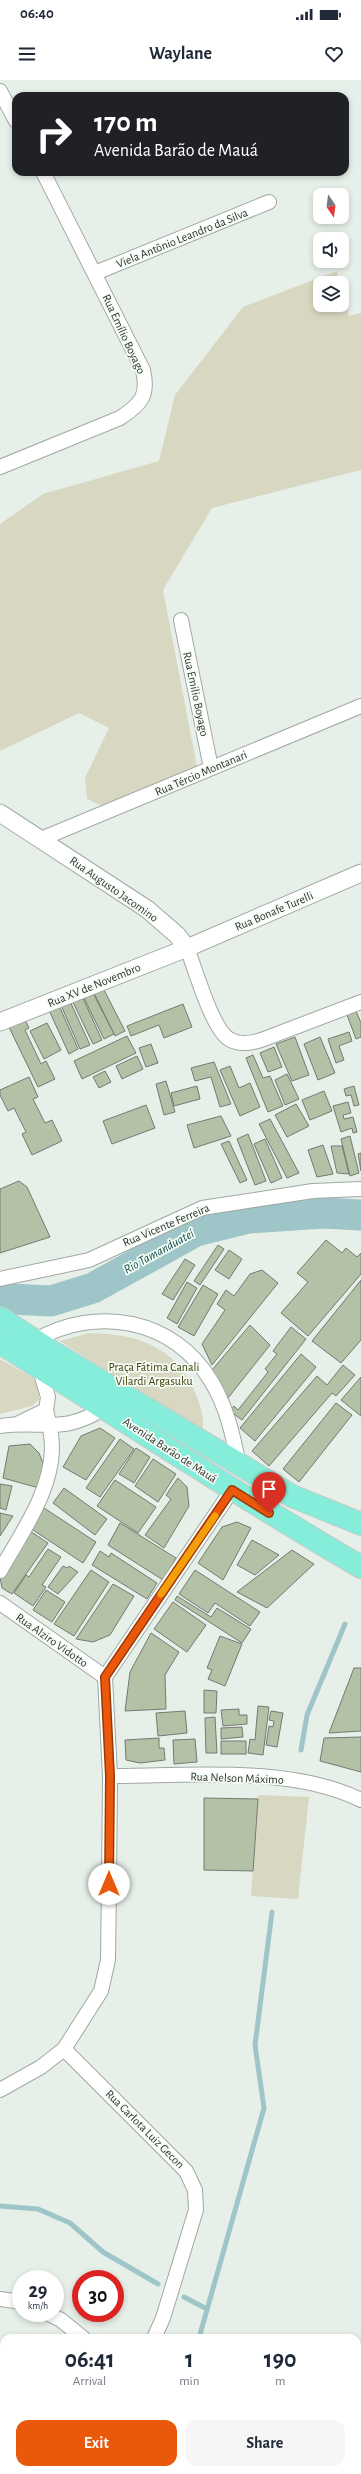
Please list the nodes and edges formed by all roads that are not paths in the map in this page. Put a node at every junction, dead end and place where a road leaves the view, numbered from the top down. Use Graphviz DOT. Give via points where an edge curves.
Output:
graph roads {
  1 [pos="0,91"];
  2 [pos="12,114"];
  3 [pos="45,176"];
  4 [pos="269,202"];
  5 [pos="94,273"];
  6 [pos="0,467"];
  7 [pos="180,620"];
  8 [pos="361,706"];
  9 [pos="211,768"];
  10 [pos="0,813"];
  11 [pos="41,839"];
  12 [pos="361,873"];
  13 [pos="187,948"];
  14 [pos="361,1002"];
  15 [pos="0,1022"];
  16 [pos="361,1190"];
  17 [pos="0,1280"];
  18 [pos="0,1318"];
  19 [pos="36,1340"];
  20 [pos="0,1343"];
  21 [pos="38,1366"];
  22 [pos="104,1408"];
  23 [pos="46,1410"];
  24 [pos="17,1424"];
  25 [pos="0,1426"];
  26 [pos="50,1427"];
  27 [pos="238,1465"];
  28 [pos="232,1490"];
  29 [pos="361,1524"];
  30 [pos="361,1567"];
  31 [pos="0,1570"];
  32 [pos="0,1603"];
  33 [pos="105,1677"];
  34 [pos="110,1776"];
  35 [pos="361,1800"];
  36 [pos="64,2049"];
  37 [pos="0,2090"];
  38 [pos="0,2299"];
  39 [pos="12,2301"];
  40 [pos="63,2322"];
  41 [pos="78,2334"];
  42 [pos="156,2334"];
  1 -- 2 [label="street"];
  3 -- 5 [label="street, Rua Emílio Boyago"];
  4 -- 5 [label="street, Viela Antônio Leandro da Silva"];
  5 -- 6 [label="street, Rua Emílio Boyago" via="143,370 146,383 142,398 135,408 120,418"];
  7 -- 9 [label="street, Rua Emilio Boyago"];
  8 -- 9 [label="street, Rua Tércio Montanari"];
  9 -- 11 [label="street, Rua Tércio Montanari"];
  10 -- 11 [label="street, Rua Augusto Jacomino"];
  11 -- 13 [label="street, Rua Augusto Jacomino" via="147,909 177,935"];
  12 -- 13 [label="street, Rua Bonafe Turelli"];
  13 -- 14 [label="street, Rua Augusto Jacomino" via="214,1020 222,1032 236,1042 248,1044 264,1040"];
  13 -- 15 [label="street, Rua XV de Novembro"];
  16 -- 17 [label="street, Rua Vicente Ferreira" via="312,1191 202,1208 90,1260"];
  18 -- 19 [label="main road, Avenida Barão de Mauá"];
  19 -- 21 [label="street" via="34,1352"];
  19 -- 27 [label="main road, Avenida Barão de Mauá"];
  19 -- 27 [label="street" via="61,1328 100,1320 127,1321 151,1329 187,1352 211,1381 224,1408"];
  20 -- 21 [label="main road, Avenida Barão de Mauá"];
  21 -- 22 [label="main road, Avenida Barão de Mauá"];
  21 -- 23 [label="street" via="48,1397"];
  22 -- 26 [label="street" via="88,1419"];
  22 -- 28 [label="main road, Avenida Barão de Mauá"];
  23 -- 24 [label="street"];
  23 -- 26 [label="street"];
  24 -- 25 [label="street"];
  24 -- 26 [label="street"];
  26 -- 31 [label="street" via="52,1448 47,1477 30,1518"];
  27 -- 29 [label="main road, Avenida Barão de Mauá" via="292,1496"];
  28 -- 30 [label="main road, Avenida Barão de Mauá"];
  28 -- 33 [label="street"];
  32 -- 33 [label="street, Rua Alziro Vidotto"];
  33 -- 34 [label="street"];
  34 -- 35 [label="street, Rua Nelson Máximo" via="243,1776 302,1780"];
  34 -- 36 [label="street" via="108,1960 101,1991"];
  36 -- 37 [label="street" via="41,2067"];
  36 -- 42 [label="street, Rua Carlota Luiz Gecon" via="186,2171 195,2190 196,2210"];
  38 -- 39 [label="street"];
  40 -- 41 [label="street"];
}
